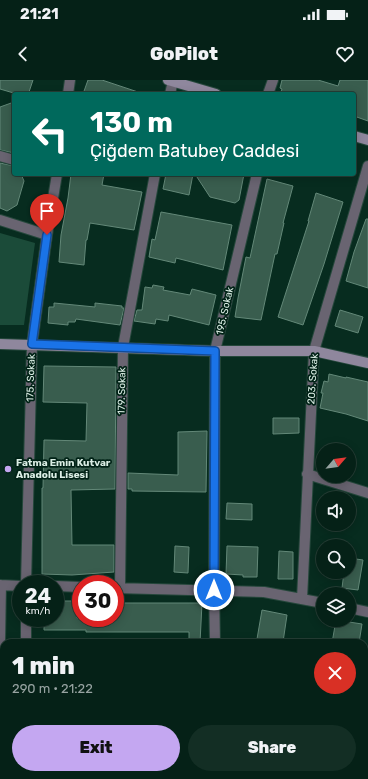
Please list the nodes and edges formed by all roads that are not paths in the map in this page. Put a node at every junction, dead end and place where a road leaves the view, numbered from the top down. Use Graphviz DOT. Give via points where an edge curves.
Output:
graph roads {
  1 [pos="70,80"];
  2 [pos="273,80"];
  3 [pos="170,81"];
  4 [pos="68,92"];
  5 [pos="170,92"];
  6 [pos="209,92"];
  7 [pos="269,92"];
  8 [pos="356,137"];
  9 [pos="368,140"];
  10 [pos="0,156"];
  11 [pos="12,159"];
  12 [pos="368,166"];
  13 [pos="57,176"];
  14 [pos="155,176"];
  15 [pos="257,176"];
  16 [pos="0,220"];
  17 [pos="47,235"];
  18 [pos="0,344"];
  19 [pos="32,344"];
  20 [pos="123,347"];
  21 [pos="215,351"];
  22 [pos="314,351"];
  23 [pos="368,363"];
  24 [pos="307,474"];
  25 [pos="368,493"];
  26 [pos="26,575"];
  27 [pos="118,575"];
  28 [pos="1,585"];
  29 [pos="12,586"];
  30 [pos="124,588"];
  31 [pos="214,590"];
  32 [pos="302,599"];
  33 [pos="316,602"];
  34 [pos="356,609"];
  35 [pos="368,612"];
  36 [pos="26,627"];
  37 [pos="0,639"];
  38 [pos="26,639"];
  39 [pos="215,639"];
  1 -- 4 [label="street"];
  2 -- 7 [label="street"];
  3 -- 5 [label="street"];
  3 -- 6 [label="main road"];
  8 -- 9 [label="main road"];
  10 -- 11 [label="street"];
  12 -- 22 [label="street, 203. Sokak"];
  13 -- 17 [label="street, 175. Sokak"];
  14 -- 20 [label="street, 179. Sokak"];
  15 -- 21 [label="street, 195. Sokak"];
  16 -- 17 [label="street"];
  17 -- 19 [label="street, 175. Sokak"];
  18 -- 19 [label="main road"];
  19 -- 20 [label="main road"];
  19 -- 26 [label="street, 175. Sokak"];
  20 -- 21 [label="main road"];
  20 -- 27 [label="street, 179. Sokak"];
  21 -- 22 [label="main road"];
  21 -- 31 [label="street, 195. Sokak"];
  22 -- 23 [label="main road"];
  22 -- 24 [label="street, 203. Sokak"];
  24 -- 25 [label="street"];
  24 -- 32 [label="street, 203. Sokak"];
  28 -- 29 [label="street"];
  28 -- 37 [label="street"];
  30 -- 31 [label="street"];
  31 -- 32 [label="street" via="264,592"];
  31 -- 39 [label="street, 195. Sokak"];
  32 -- 33 [label="street"];
  34 -- 35 [label="street"];
  36 -- 38 [label="street"];
}
